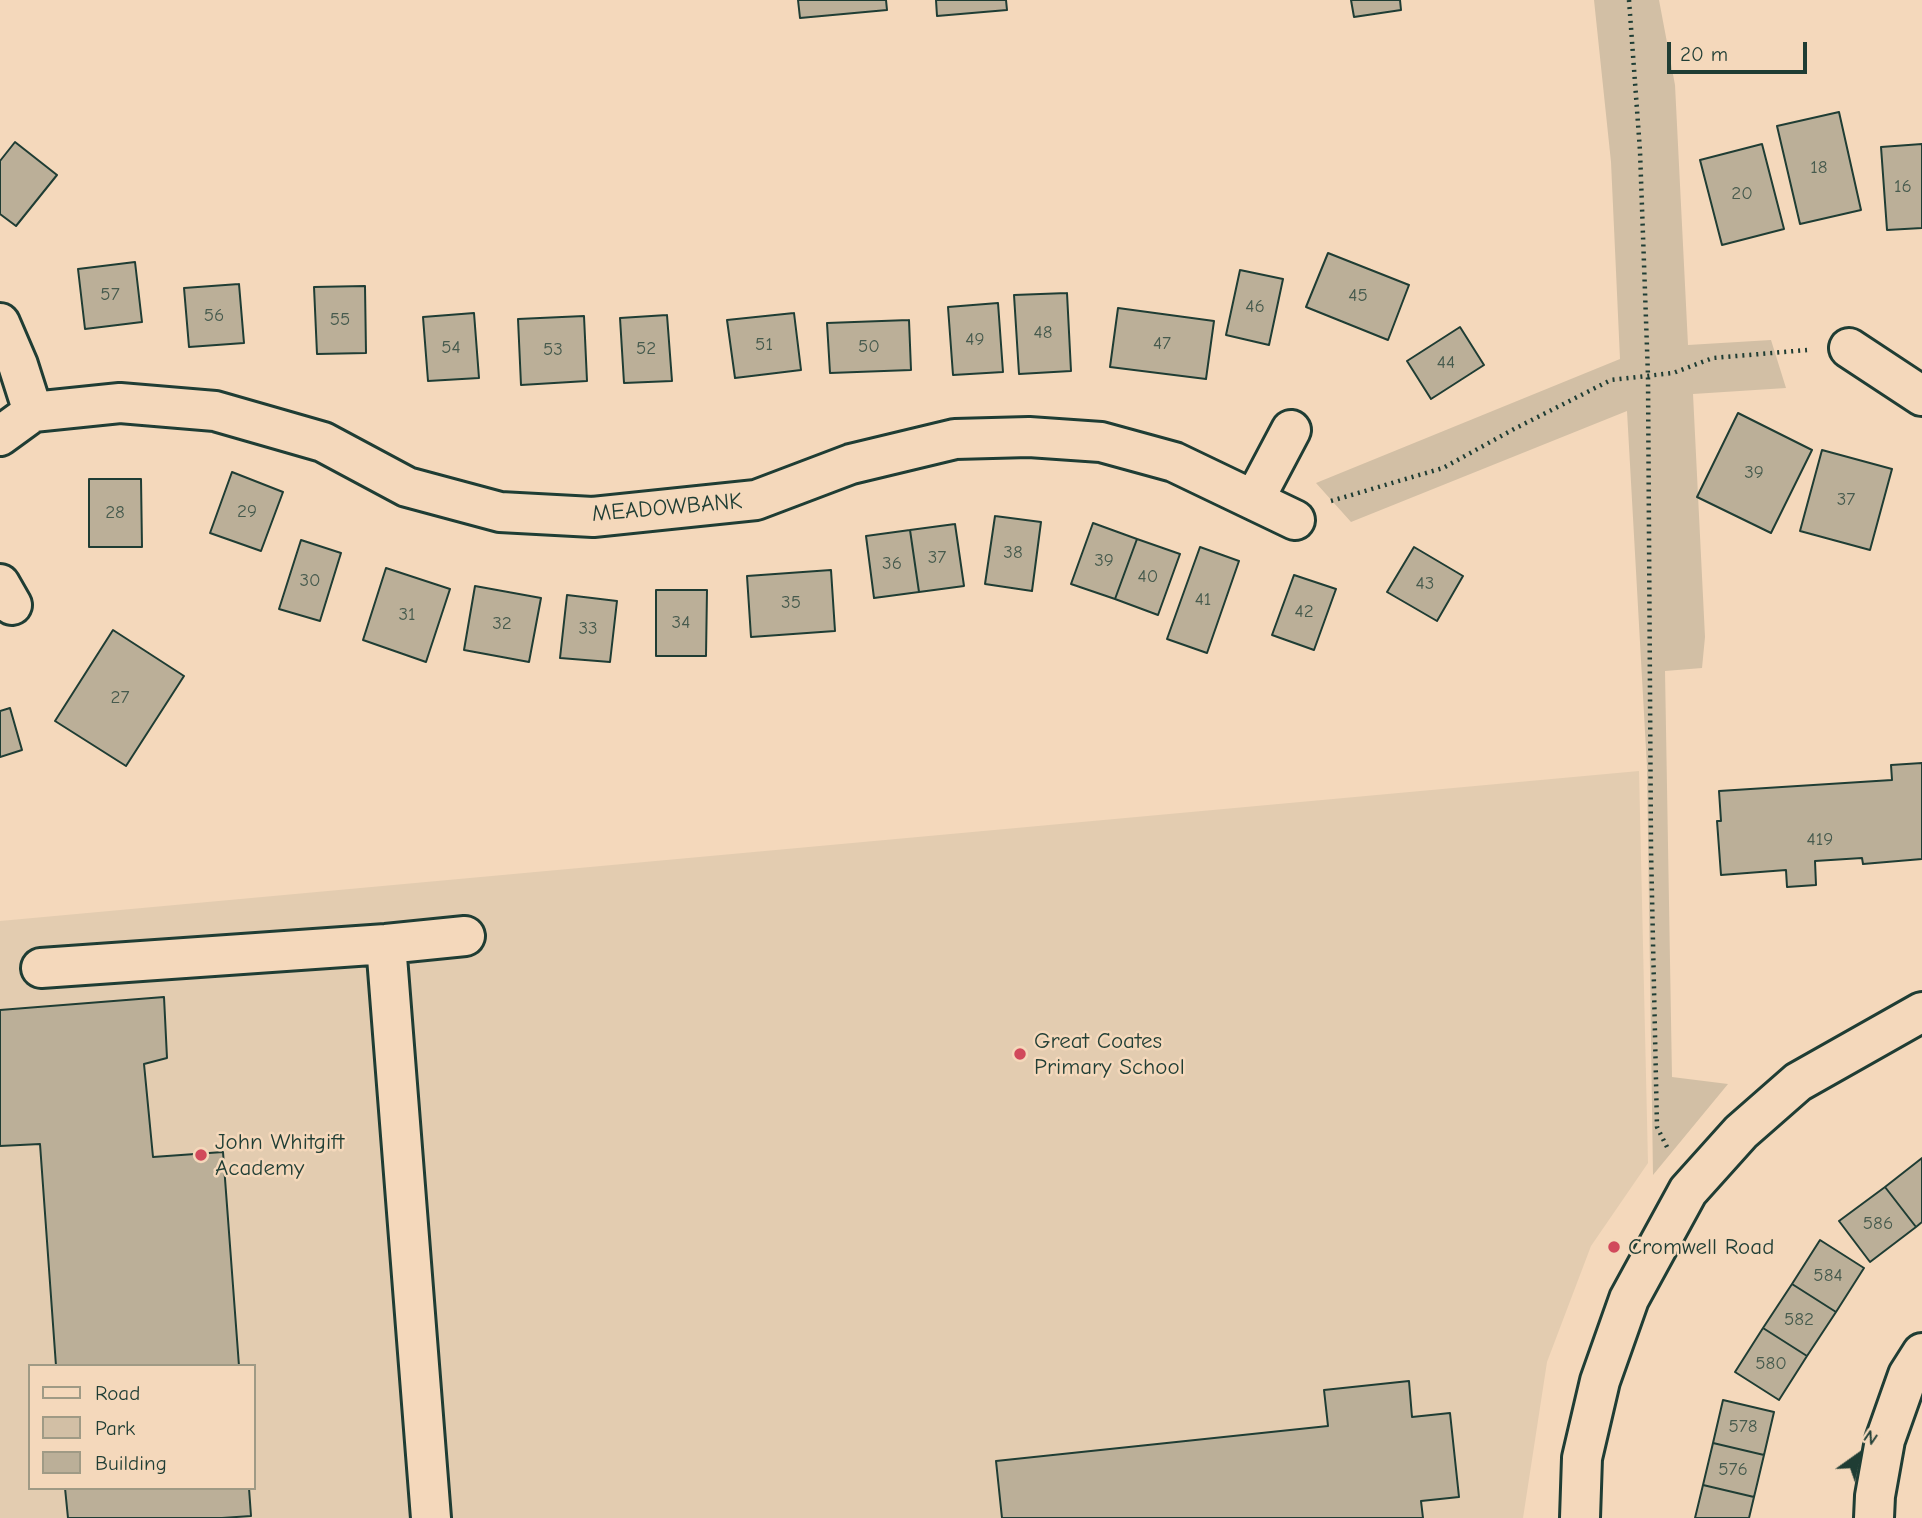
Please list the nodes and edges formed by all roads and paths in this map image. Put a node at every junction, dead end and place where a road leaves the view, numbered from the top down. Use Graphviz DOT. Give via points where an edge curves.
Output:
graph roads {
  1 [pos="1629,0"];
  2 [pos="0,323"];
  3 [pos="1849,348"];
  4 [pos="1648,376"];
  5 [pos="1922,396"];
  6 [pos="33,412"];
  7 [pos="1290,430"];
  8 [pos="0,436"];
  9 [pos="1254,500"];
  10 [pos="1307,512"];
  11 [pos="465,936"];
  12 [pos="386,944"];
  13 [pos="41,968"];
  14 [pos="1922,1013"];
  15 [pos="1688,1191"];
  16 [pos="1922,1353"];
  17 [pos="431,1518"];
  18 [pos="1580,1518"];
  19 [pos="1874,1518"];
  1 -- 4 [label="path"];
  2 -- 6 [label="street"];
  3 -- 4 [label="path" via="1713,358 1673,373"];
  3 -- 5 [label="street"];
  4 -- 10 [label="path" via="1611,380 1443,468"];
  4 -- 15 [label="path" via="1657,1127"];
  6 -- 8 [label="street"];
  6 -- 9 [label="street, MEADOWBANK" via="120,403 215,411 323,442 407,487 500,512 593,517 756,500 864,461 955,439 1016,437 1101,442 1174,462"];
  7 -- 9 [label="street"];
  9 -- 10 [label="street, MEADOWBANK"];
  11 -- 12 [label="street"];
  12 -- 13 [label="street"];
  12 -- 17 [label="street"];
  14 -- 15 [label="street" via="1798,1082 1741,1132"];
  15 -- 18 [label="street" via="1629,1299 1600,1381 1582,1458"];
  16 -- 19 [label="street" via="1908,1375 1885,1440"];
}
